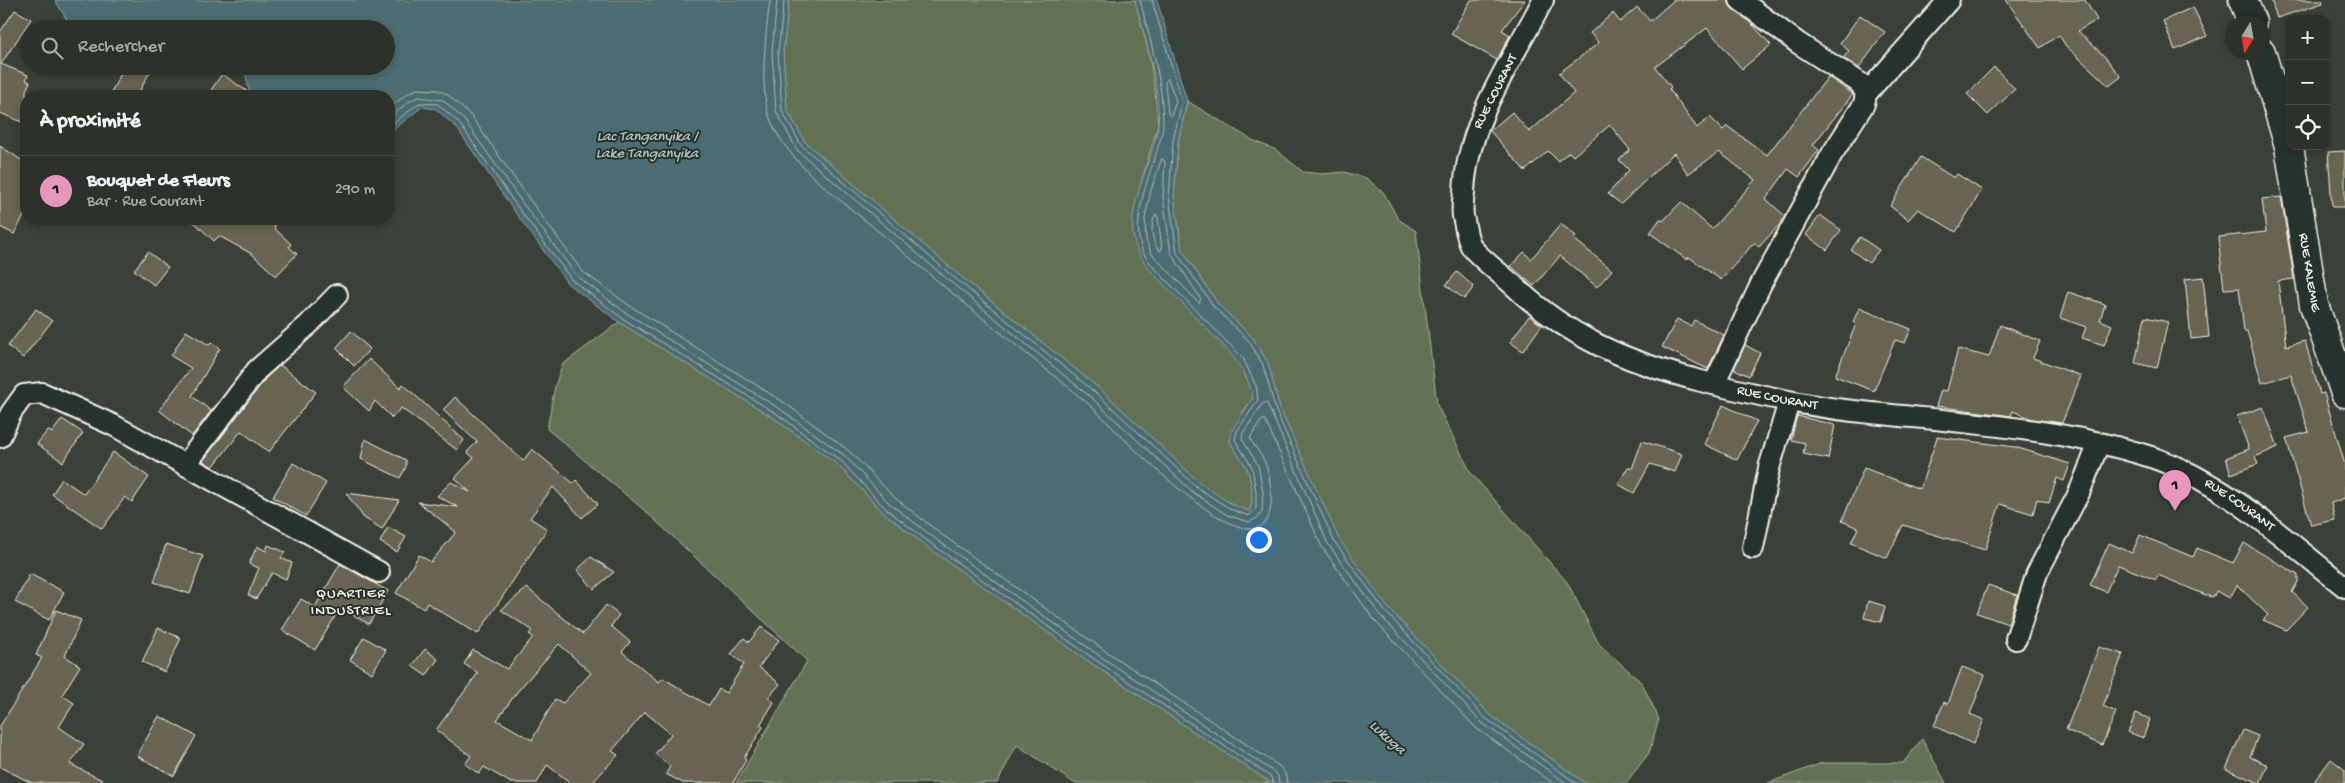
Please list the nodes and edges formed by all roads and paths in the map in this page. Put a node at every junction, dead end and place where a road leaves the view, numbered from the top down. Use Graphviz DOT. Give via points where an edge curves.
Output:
graph roads {
  1 [pos="1543,0"];
  2 [pos="1740,0"];
  3 [pos="1949,0"];
  4 [pos="2243,0"];
  5 [pos="2249,15"];
  6 [pos="2263,60"];
  7 [pos="1866,94"];
  8 [pos="2285,133"];
  9 [pos="2290,150"];
  10 [pos="337,294"];
  11 [pos="1714,384"];
  12 [pos="2345,393"];
  13 [pos="1789,402"];
  14 [pos="0,437"];
  15 [pos="2099,443"];
  16 [pos="185,465"];
  17 [pos="1753,548"];
  18 [pos="379,572"];
  19 [pos="2345,587"];
  20 [pos="2016,639"];
  1 -- 11 [label="street, RUE COURANT" via="1473,138 1464,178 1463,214 1472,247 1532,304 1611,353 1653,369"];
  2 -- 7 [label="street" via="1860,83"];
  3 -- 7 [label="street"];
  4 -- 5 [label="street"];
  6 -- 8 [label="street, RUE KALEMIE"];
  7 -- 11 [label="street" via="1864,104 1832,154 1761,284"];
  9 -- 12 [label="street, RUE KALEMIE" via="2314,305"];
  10 -- 16 [label="street" via="308,325 257,370"];
  11 -- 13 [label="street, RUE COURANT"];
  13 -- 15 [label="street, RUE COURANT" via="2030,430"];
  13 -- 17 [label="street" via="1769,468"];
  14 -- 16 [label="street" via="24,395 42,393 113,425"];
  15 -- 19 [label="street, RUE COURANT" via="2154,458 2192,476 2271,527"];
  15 -- 20 [label="street" via="2078,493 2037,573"];
  16 -- 18 [label="street"];
}
